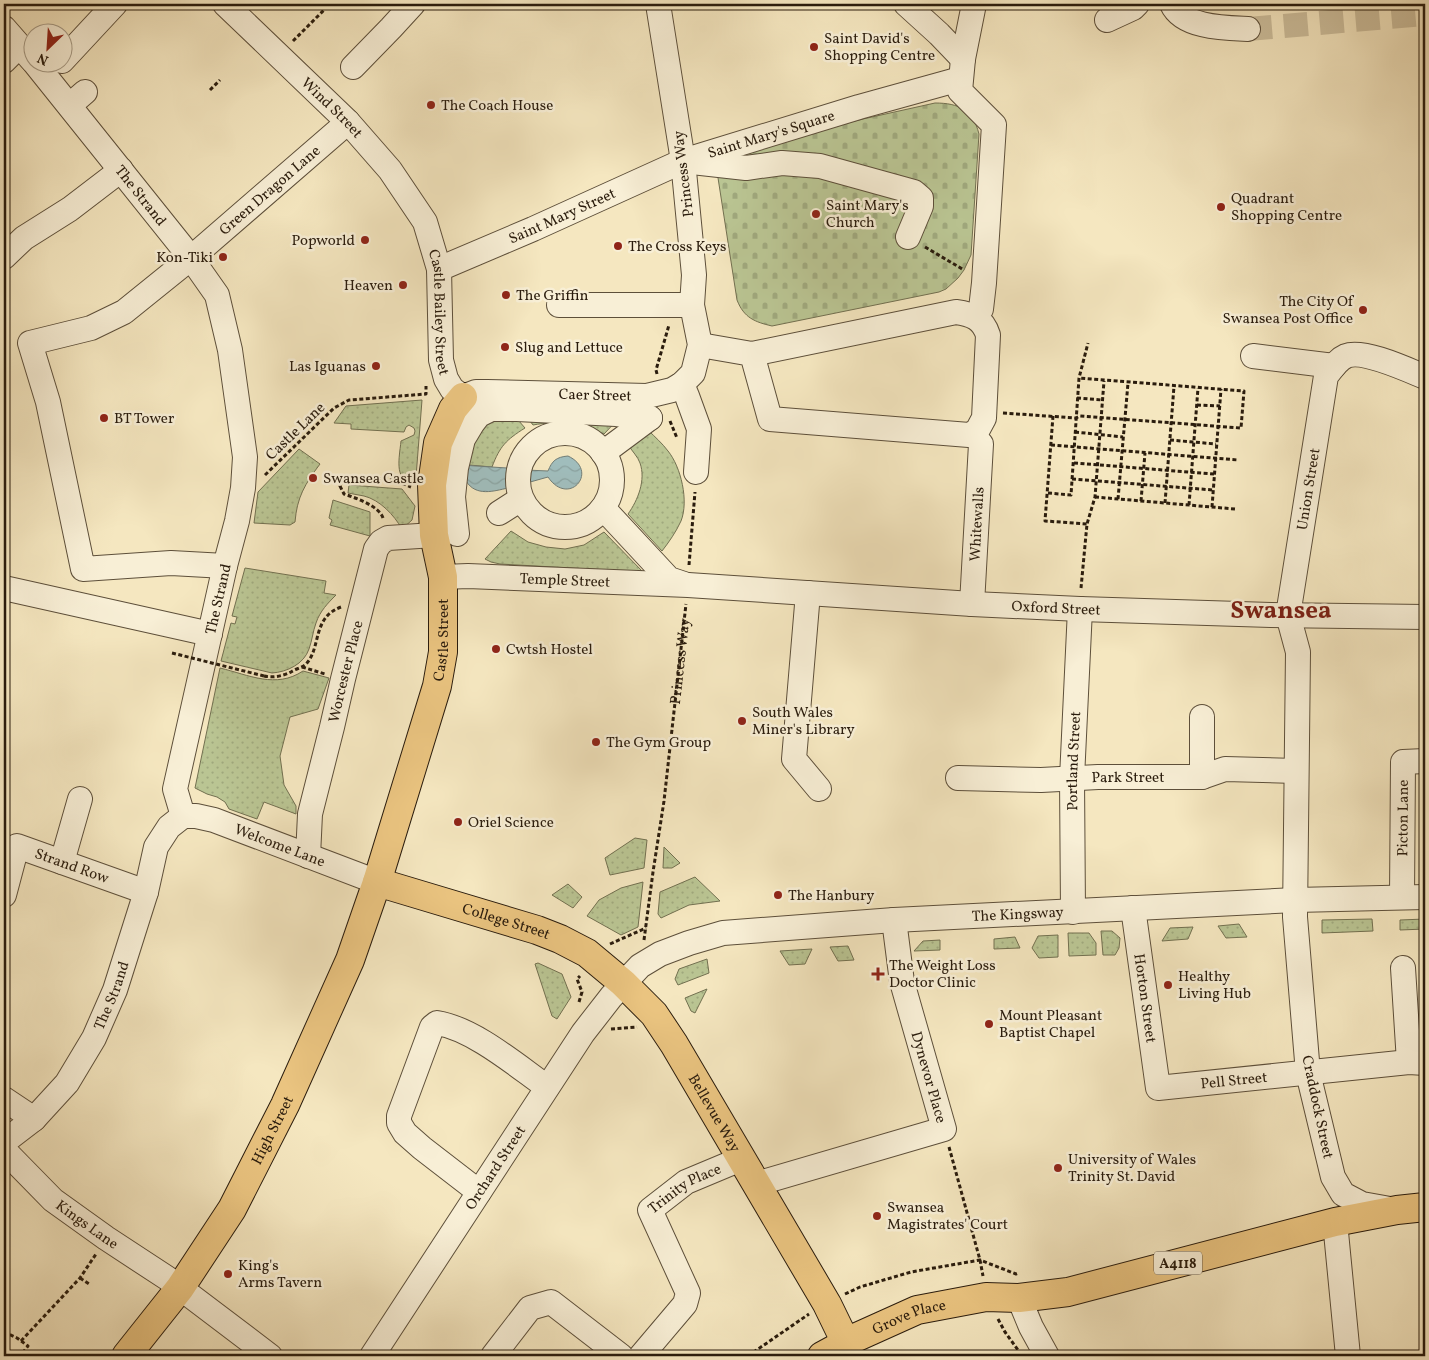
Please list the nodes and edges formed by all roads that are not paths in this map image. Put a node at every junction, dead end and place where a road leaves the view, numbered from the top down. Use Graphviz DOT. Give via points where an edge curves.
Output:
graph roads {
  1 [pos="116,4"];
  2 [pos="225,4"];
  3 [pos="413,4"];
  4 [pos="658,4"];
  5 [pos="906,4"];
  6 [pos="974,4"];
  7 [pos="1137,4"];
  8 [pos="1172,4"];
  9 [pos="1107,20"];
  10 [pos="4,28"];
  11 [pos="1248,28"];
  12 [pos="72,36"];
  13 [pos="22,47"];
  14 [pos="962,69"];
  15 [pos="48,72"];
  16 [pos="337,82"];
  17 [pos="348,122"];
  18 [pos="683,161"];
  19 [pos="121,170"];
  20 [pos="425,222"];
  21 [pos="908,237"];
  22 [pos="4,257"];
  23 [pos="191,258"];
  24 [pos="439,269"];
  25 [pos="559,305"];
  26 [pos="682,305"];
  27 [pos="981,309"];
  28 [pos="700,345"];
  29 [pos="752,354"];
  30 [pos="1253,356"];
  31 [pos="1334,366"];
  32 [pos="1425,377"];
  33 [pos="672,389"];
  34 [pos="463,397"];
  35 [pos="517,409"];
  36 [pos="539,440"];
  37 [pos="981,444"];
  38 [pos="603,453"];
  39 [pos="696,472"];
  40 [pos="521,499"];
  41 [pos="602,508"];
  42 [pos="499,513"];
  43 [pos="446,534"];
  44 [pos="225,566"];
  45 [pos="443,577"];
  46 [pos="688,585"];
  47 [pos="4,588"];
  48 [pos="808,593"];
  49 [pos="972,604"];
  50 [pos="1080,609"];
  51 [pos="1288,615"];
  52 [pos="1425,617"];
  53 [pos="210,634"];
  54 [pos="1202,717"];
  55 [pos="1425,761"];
  56 [pos="1296,771"];
  57 [pos="1202,777"];
  58 [pos="958,778"];
  59 [pos="1072,778"];
  60 [pos="819,790"];
  61 [pos="80,799"];
  62 [pos="182,816"];
  63 [pos="308,856"];
  64 [pos="62,862"];
  65 [pos="378,882"];
  66 [pos="146,892"];
  67 [pos="4,895"];
  68 [pos="1402,897"];
  69 [pos="1425,897"];
  70 [pos="1295,900"];
  71 [pos="1133,908"];
  72 [pos="1073,912"];
  73 [pos="894,920"];
  74 [pos="1403,968"];
  75 [pos="623,983"];
  76 [pos="1417,1062"];
  77 [pos="1308,1073"];
  78 [pos="547,1087"];
  79 [pos="1158,1088"];
  80 [pos="4,1099"];
  81 [pos="34,1119"];
  82 [pos="4,1142"];
  83 [pos="4,1150"];
  84 [pos="741,1158"];
  85 [pos="756,1184"];
  86 [pos="479,1192"];
  87 [pos="1425,1207"];
  88 [pos="1397,1210"];
  89 [pos="1335,1222"];
  90 [pos="1022,1286"];
  91 [pos="180,1288"];
  92 [pos="846,1343"];
  93 [pos="126,1356"];
  94 [pos="270,1356"];
  95 [pos="372,1356"];
  96 [pos="493,1356"];
  97 [pos="621,1356"];
  98 [pos="640,1356"];
  99 [pos="822,1356"];
  100 [pos="1047,1356"];
  101 [pos="1348,1356"];
  1 -- 12 [label="street"];
  2 -- 16 [label="street, Wind Street" via="278,55"];
  3 -- 16 [label="street"];
  4 -- 18 [label="street, Princess Way"];
  5 -- 14 [label="street" via="939,34"];
  6 -- 14 [label="street"];
  7 -- 9 [label="street"];
  8 -- 11 [label="street" via="1189,20 1227,28"];
  10 -- 13 [label="street, The Strand"];
  14 -- 18 [label="street, Saint Mary's Square" via="859,107"];
  14 -- 27 [label="street" via="960,91 994,125"];
  15 -- 19 [label="street, The Strand" via="77,99"];
  16 -- 17 [label="street, Wind Street"];
  17 -- 20 [label="street, Wind Street" via="390,170"];
  17 -- 23 [label="street, Green Dragon Lane"];
  18 -- 21 [label="street" via="746,168 782,163 820,166 914,192 921,198 921,206"];
  18 -- 24 [label="street, Saint Mary Street"];
  18 -- 26 [label="street, Princess Way" via="694,276"];
  19 -- 22 [label="street" via="70,209 24,238"];
  19 -- 23 [label="street, The Strand"];
  20 -- 24 [label="street, Castle Bailey Street"];
  23 -- 44 [label="street, The Strand" via="217,295 230,350 245,457 237,521"];
  23 -- 44 [label="street, Green Dragon Lane" via="124,312 91,328 30,343 48,402 83,569 171,563"];
  24 -- 34 [label="street, Castle Bailey Street" via="441,360 446,379 452,389"];
  25 -- 26 [label="street"];
  26 -- 28 [label="street, Princess Way"];
  28 -- 29 [label="street"];
  28 -- 33 [label="street" via="693,373"];
  29 -- 29 [label="street" via="956,312 967,314 985,326 988,335 984,418 977,431 969,436 770,419"];
  30 -- 31 [label="street"];
  31 -- 32 [label="street" via="1346,356 1356,355"];
  31 -- 51 [label="street, Union Street" via="1326,376"];
  33 -- 34 [label="street, Caer Street" via="647,396 476,392"];
  33 -- 39 [label="street" via="699,430"];
  34 -- 43 [label="main road, Castle Street" via="453,409 438,443 432,485"];
  35 -- 36 [label="street"];
  35 -- 38 [label="street" via="650,418"];
  35 -- 43 [label="street" via="491,409 479,415 463,439"];
  36 -- 38 [label="street" via="566,433 581,436"];
  36 -- 40 [label="street" via="522,460 518,473"];
  37 -- 49 [label="street, Whitewalls"];
  38 -- 41 [label="street" via="610,466 612,481"];
  40 -- 41 [label="street" via="543,522 558,527 590,520"];
  40 -- 42 [label="street"];
  41 -- 46 [label="street" via="669,579"];
  43 -- 45 [label="main road, Castle Street"];
  43 -- 63 [label="street, Worcester Place" via="388,538 376,549 310,814"];
  44 -- 53 [label="street, The Strand"];
  45 -- 46 [label="street, Temple Street"];
  45 -- 65 [label="main road, Castle Street" via="443,652 437,686"];
  46 -- 48 [label="street, Oxford Street"];
  47 -- 53 [label="street"];
  48 -- 49 [label="street, Oxford Street"];
  48 -- 60 [label="street" via="794,759"];
  49 -- 50 [label="street, Oxford Street"];
  50 -- 51 [label="street, Oxford Street"];
  50 -- 59 [label="street, Portland Street"];
  51 -- 52 [label="street, Oxford Street"];
  51 -- 56 [label="street" via="1298,652"];
  53 -- 62 [label="street, The Strand" via="176,789"];
  54 -- 57 [label="street"];
  55 -- 68 [label="street, Picton Lane" via="1403,762"];
  56 -- 57 [label="street, Park Street" via="1225,769"];
  56 -- 70 [label="street"];
  57 -- 59 [label="street, Park Street"];
  58 -- 59 [label="street, Park Street"];
  59 -- 72 [label="street, Portland Street"];
  61 -- 64 [label="street"];
  62 -- 63 [label="street, Welcome Lane" via="214,820"];
  62 -- 66 [label="street, The Strand" via="169,827 156,847"];
  63 -- 65 [label="street, Welcome Lane"];
  64 -- 66 [label="street, Strand Row"];
  64 -- 67 [label="street, Strand Row" via="17,846"];
  65 -- 75 [label="main road, College Street" via="560,939 587,953"];
  65 -- 91 [label="main road, High Street" via="350,960 284,1105 232,1209"];
  66 -- 81 [label="street, The Strand" via="115,990 94,1038 67,1083"];
  68 -- 69 [label="street, The Kingsway"];
  68 -- 70 [label="street, The Kingsway"];
  70 -- 71 [label="street, The Kingsway"];
  70 -- 77 [label="street, Craddock Street"];
  71 -- 72 [label="street, The Kingsway"];
  71 -- 79 [label="street, Horton Street"];
  72 -- 73 [label="street, The Kingsway"];
  73 -- 75 [label="street, The Kingsway" via="723,933 660,954 640,966"];
  73 -- 85 [label="street, Dynevor Place" via="902,982 944,1130"];
  74 -- 76 [label="street"];
  75 -- 78 [label="street, Orchard Street" via="583,1032"];
  75 -- 84 [label="main road, Bellevue Way" via="654,1014"];
  76 -- 77 [label="street, Pell Street"];
  77 -- 79 [label="street, Pell Street"];
  77 -- 88 [label="street, Craddock Street" via="1333,1177 1343,1194 1362,1204"];
  78 -- 86 [label="street, Orchard Street"];
  78 -- 86 [label="street" via="485,1043 448,1024 438,1022 432,1027 399,1123 404,1133"];
  80 -- 81 [label="street"];
  81 -- 82 [label="street, The Strand"];
  83 -- 91 [label="street, Kings Lane" via="53,1200"];
  84 -- 85 [label="main road, Bellevue Way"];
  84 -- 98 [label="street, Trinity Place" via="686,1182 650,1210 688,1293 685,1304"];
  85 -- 92 [label="main road, Bellevue Way" via="827,1304"];
  86 -- 95 [label="street, Orchard Street"];
  87 -- 88 [label="main road, A4118"];
  88 -- 89 [label="main road, A4118"];
  89 -- 90 [label="main road, A4118" via="1068,1292"];
  89 -- 101 [label="street"];
  90 -- 92 [label="main road, Grove Place / A4118" via="986,1297 917,1310"];
  90 -- 100 [label="street" via="1031,1327"];
  91 -- 93 [label="main road, High Street"];
  91 -- 94 [label="street, Kings Lane"];
  92 -- 99 [label="main road, A4118"];
  96 -- 97 [label="street" via="530,1308 551,1302"];
}
